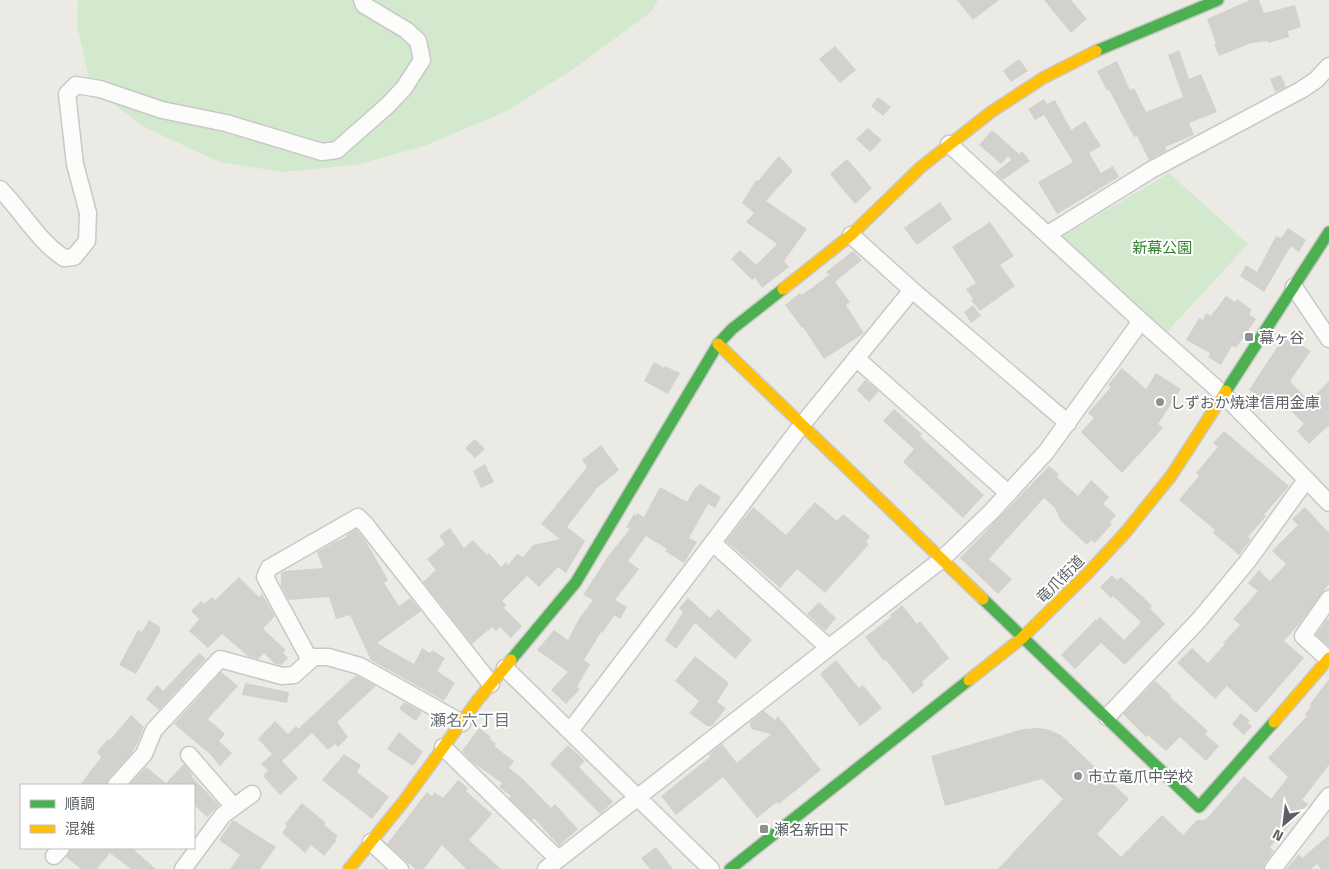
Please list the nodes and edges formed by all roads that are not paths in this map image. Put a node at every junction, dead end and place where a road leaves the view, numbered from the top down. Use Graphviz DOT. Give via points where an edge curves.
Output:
graph roads {
  1 [pos="362,0"];
  2 [pos="1218,0"];
  3 [pos="1329,66"];
  4 [pos="1322,81"];
  5 [pos="949,144"];
  6 [pos="0,189"];
  7 [pos="1329,232"];
  8 [pos="1048,234"];
  9 [pos="851,235"];
  10 [pos="1294,287"];
  11 [pos="912,290"];
  12 [pos="1141,321"];
  13 [pos="1329,339"];
  14 [pos="718,344"];
  15 [pos="856,358"];
  16 [pos="1224,395"];
  17 [pos="1068,423"];
  18 [pos="801,426"];
  19 [pos="1306,480"];
  20 [pos="1008,493"];
  21 [pos="1329,503"];
  22 [pos="713,543"];
  23 [pos="941,560"];
  24 [pos="1329,598"];
  25 [pos="1022,638"];
  26 [pos="828,647"];
  27 [pos="1328,658"];
  28 [pos="310,660"];
  29 [pos="505,668"];
  30 [pos="491,684"];
  31 [pos="1106,716"];
  32 [pos="462,722"];
  33 [pos="570,731"];
  34 [pos="444,747"];
  35 [pos="189,755"];
  36 [pos="117,784"];
  37 [pos="252,794"];
  38 [pos="637,796"];
  39 [pos="1329,796"];
  40 [pos="234,807"];
  41 [pos="371,842"];
  42 [pos="552,864"];
  43 [pos="183,869"];
  44 [pos="349,869"];
  45 [pos="400,869"];
  46 [pos="711,869"];
  47 [pos="730,869"];
  48 [pos="1272,869"];
  1 -- 6 [label="street" via="418,41 422,60 404,88 337,150 322,152 226,122 162,110 100,89 76,85 67,94 75,164 88,213 86,241 74,257 64,258 51,250"];
  2 -- 5 [label="street" via="1110,44 1043,78"];
  3 -- 4 [label="street"];
  4 -- 8 [label="street" via="1151,170"];
  5 -- 8 [label="street"];
  5 -- 9 [label="street"];
  7 -- 10 [label="street, 竜爪街道"];
  8 -- 12 [label="street"];
  9 -- 11 [label="street"];
  9 -- 14 [label="street" via="732,329"];
  10 -- 13 [label="street"];
  10 -- 16 [label="street, 竜爪街道"];
  11 -- 15 [label="street"];
  11 -- 17 [label="street"];
  12 -- 16 [label="street"];
  12 -- 17 [label="street"];
  14 -- 18 [label="street"];
  14 -- 29 [label="street" via="589,563"];
  15 -- 18 [label="street"];
  15 -- 20 [label="street"];
  16 -- 19 [label="street"];
  16 -- 25 [label="street, 竜爪街道" via="1170,476 1125,533"];
  17 -- 20 [label="street"];
  18 -- 22 [label="street"];
  18 -- 23 [label="street"];
  19 -- 21 [label="street"];
  19 -- 31 [label="street" via="1211,606"];
  20 -- 23 [label="street"];
  22 -- 26 [label="street"];
  22 -- 33 [label="street"];
  23 -- 25 [label="street"];
  23 -- 26 [label="street"];
  24 -- 27 [label="street" via="1303,636"];
  25 -- 31 [label="street"];
  25 -- 47 [label="street, 竜爪街道"];
  26 -- 38 [label="street"];
  27 -- 31 [label="street" via="1199,807"];
  28 -- 30 [label="street" via="265,577 269,568 358,517"];
  28 -- 32 [label="street" via="328,657 360,666"];
  28 -- 36 [label="street" via="294,675 282,676 220,659 154,730 144,754"];
  29 -- 30 [label="street"];
  29 -- 33 [label="street"];
  30 -- 32 [label="street"];
  32 -- 34 [label="street"];
  33 -- 38 [label="street"];
  34 -- 41 [label="street"];
  34 -- 42 [label="street"];
  35 -- 40 [label="street"];
  37 -- 40 [label="street"];
  38 -- 42 [label="street"];
  38 -- 46 [label="street"];
  39 -- 48 [label="street"];
  40 -- 43 [label="street" via="223,815"];
  41 -- 44 [label="street"];
  41 -- 45 [label="street"];
}
